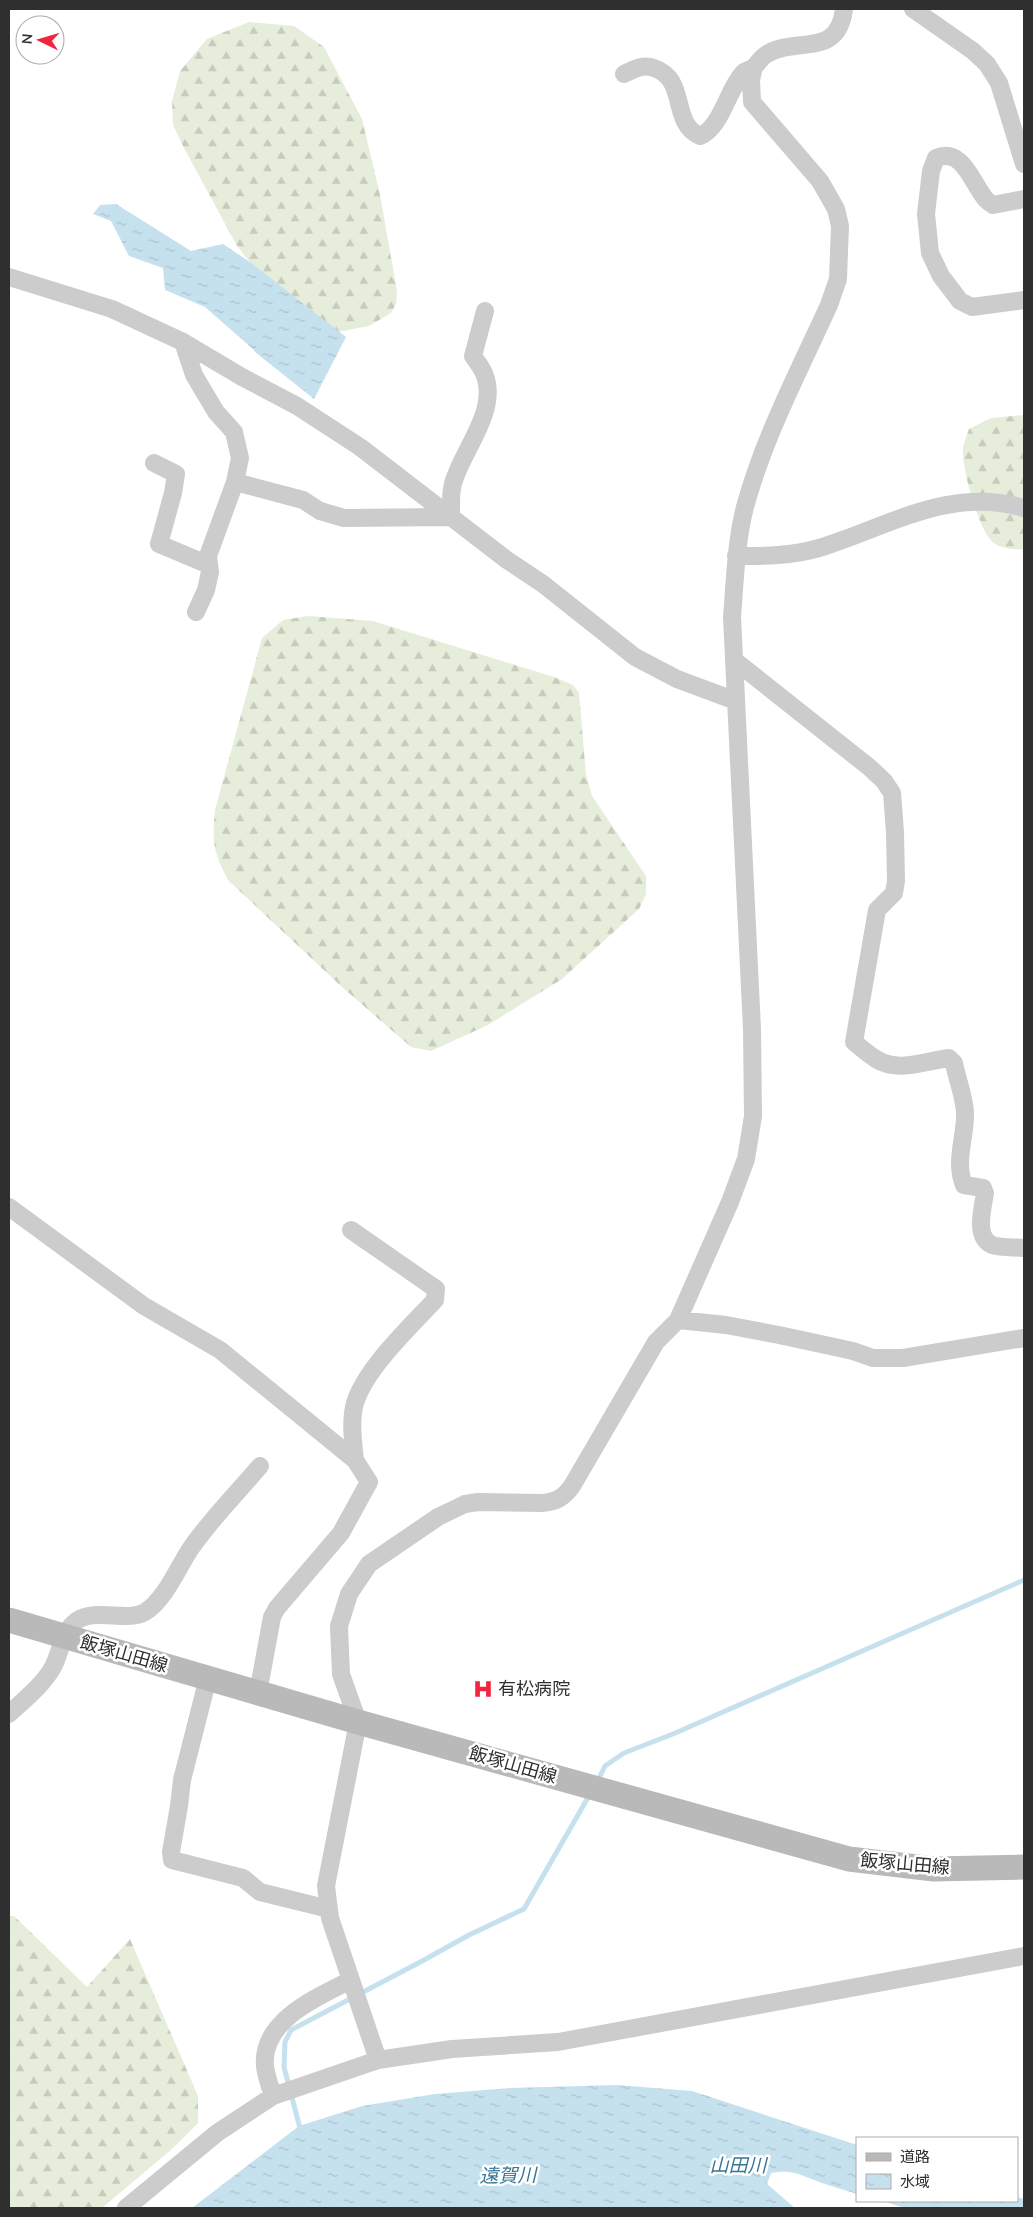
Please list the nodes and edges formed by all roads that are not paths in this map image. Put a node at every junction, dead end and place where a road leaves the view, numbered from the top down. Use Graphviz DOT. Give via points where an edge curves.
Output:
graph roads {
  1 [pos="844,9"];
  2 [pos="913,9"];
  3 [pos="754,67"];
  4 [pos="624,74"];
  5 [pos="1024,160"];
  6 [pos="1024,199"];
  7 [pos="9,277"];
  8 [pos="1024,300"];
  9 [pos="484,311"];
  10 [pos="183,342"];
  11 [pos="154,463"];
  12 [pos="236,482"];
  13 [pos="1024,508"];
  14 [pos="451,517"];
  15 [pos="736,556"];
  16 [pos="209,565"];
  17 [pos="196,612"];
  18 [pos="734,660"];
  19 [pos="736,701"];
  20 [pos="9,1207"];
  21 [pos="350,1230"];
  22 [pos="1024,1248"];
  23 [pos="678,1320"];
  24 [pos="1024,1338"];
  25 [pos="356,1460"];
  26 [pos="260,1466"];
  27 [pos="9,1620"];
  28 [pos="64,1637"];
  29 [pos="208,1678"];
  30 [pos="258,1693"];
  31 [pos="9,1714"];
  32 [pos="358,1722"];
  33 [pos="1024,1867"];
  34 [pos="329,1909"];
  35 [pos="1024,1956"];
  36 [pos="352,1983"];
  37 [pos="378,2060"];
  38 [pos="273,2096"];
  39 [pos="126,2208"];
  1 -- 3 [label="street" via="835,34 824,42 785,46 765,55"];
  2 -- 5 [label="street" via="973,50 987,64 1000,83"];
  3 -- 4 [label="street" via="744,72 716,119 700,136 692,132 685,120 671,77 648,66"];
  3 -- 15 [label="street" via="752,102 820,181 836,209 840,226 838,279 761,459 745,507"];
  6 -- 8 [label="street" via="993,205 960,163 944,155 936,158 931,171 926,214 930,253 941,276 960,301 972,307"];
  7 -- 10 [label="street" via="112,309"];
  9 -- 14 [label="street" via="473,356 485,376 488,392 483,418 455,476 451,490"];
  10 -- 12 [label="street" via="194,375 216,412 234,432 240,458"];
  10 -- 14 [label="street" via="297,406 360,447"];
  11 -- 16 [label="street" via="176,474 159,544"];
  12 -- 14 [label="street" via="303,500 320,511 344,518"];
  12 -- 16 [label="street" via="208,556"];
  13 -- 15 [label="street" via="980,502 944,504 891,520 819,548 782,555"];
  14 -- 19 [label="street" via="635,657 677,679"];
  15 -- 18 [label="street" via="732,617"];
  16 -- 17 [label="street" via="206,590"];
  18 -- 19 [label="street"];
  18 -- 22 [label="street" via="862,761 892,793 896,881 894,893 877,910 854,1042 877,1060 889,1064 915,1065 949,1058 954,1063 965,1112 960,1176 964,1185 982,1188 985,1193 981,1229 985,1238 992,1245"];
  19 -- 23 [label="street" via="752,1029 753,1116 746,1158 730,1202"];
  20 -- 25 [label="street" via="144,1306 220,1350"];
  21 -- 25 [label="street" via="436,1289 435,1300 384,1357 356,1402 352,1422"];
  23 -- 24 [label="street" via="778,1334 873,1358 903,1358"];
  23 -- 32 [label="street" via="656,1342 564,1497 542,1503 465,1504 438,1517 369,1564 349,1594 339,1626 341,1674"];
  25 -- 30 [label="street" via="369,1482 341,1533 276,1608"];
  26 -- 28 [label="street" via="192,1546 161,1596 144,1612 130,1616 96,1615 76,1621"];
  27 -- 28 [label="main road, 飯塚山田線"];
  28 -- 29 [label="main road, 飯塚山田線"];
  28 -- 31 [label="street" via="53,1667"];
  29 -- 30 [label="main road, 飯塚山田線"];
  29 -- 34 [label="street" via="182,1780 172,1860 243,1878 260,1892"];
  30 -- 32 [label="main road, 飯塚山田線"];
  32 -- 33 [label="main road, 飯塚山田線" via="849,1859 934,1869"];
  32 -- 34 [label="street" via="326,1886"];
  34 -- 36 [label="street"];
  35 -- 37 [label="street" via="558,2042 452,2049"];
  36 -- 37 [label="street"];
  36 -- 38 [label="street" via="289,2016 275,2031 269,2042 265,2066"];
  37 -- 38 [label="street"];
  38 -- 39 [label="street" via="217,2133"];
}
